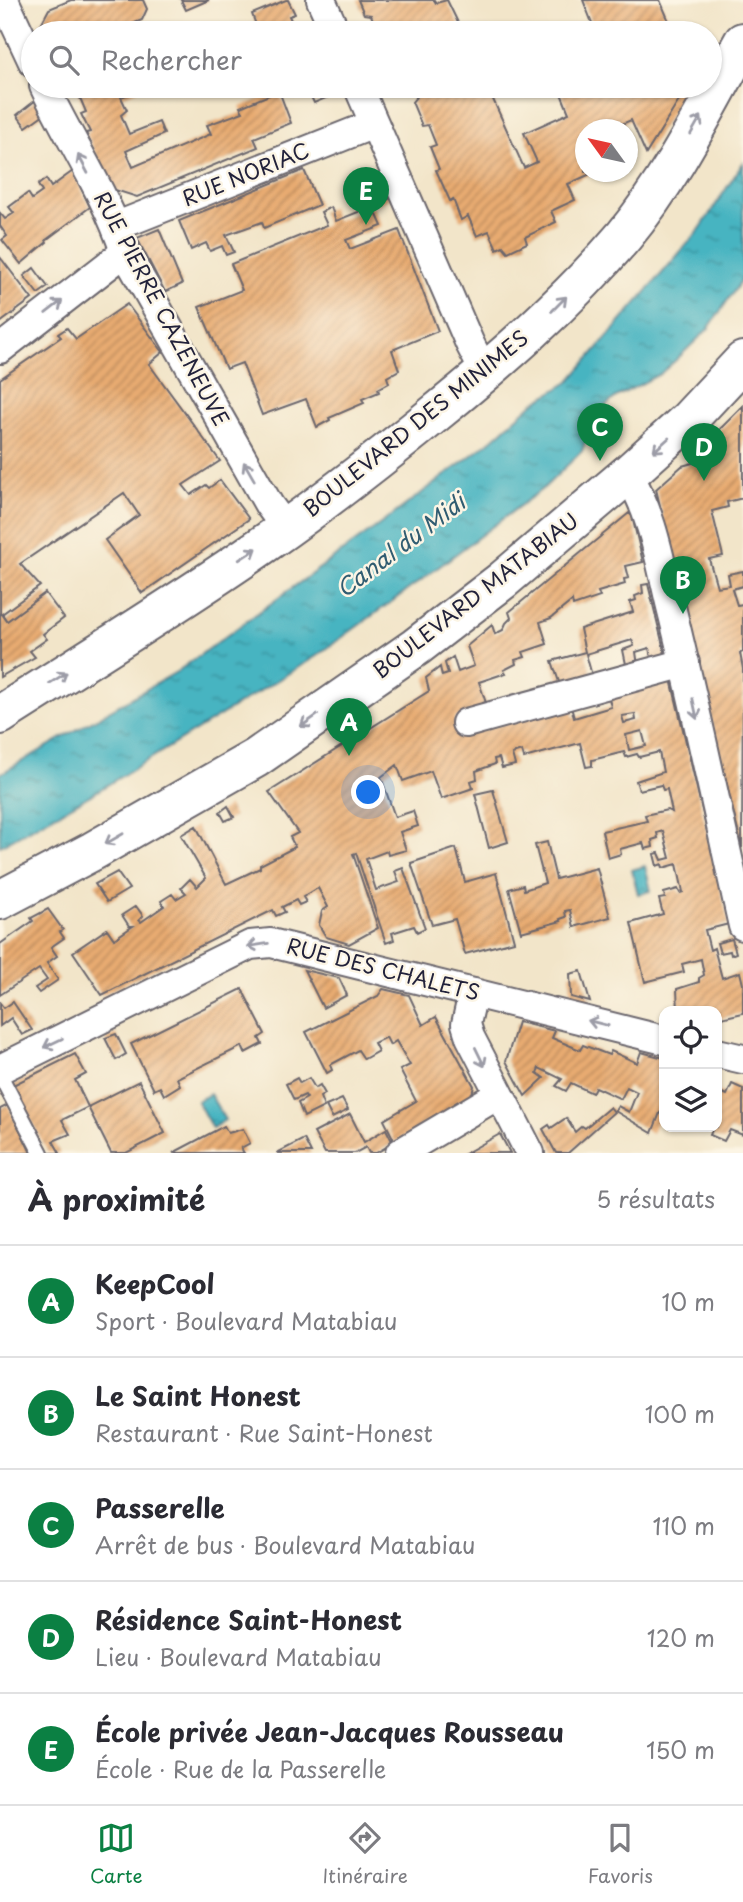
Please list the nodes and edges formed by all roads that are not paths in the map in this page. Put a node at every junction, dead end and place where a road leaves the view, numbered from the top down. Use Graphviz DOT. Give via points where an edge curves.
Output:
graph roads {
  1 [pos="321,0"];
  2 [pos="10,2"];
  3 [pos="331,21"];
  4 [pos="21,31"];
  5 [pos="743,42"];
  6 [pos="722,79"];
  7 [pos="50,98"];
  8 [pos="363,98"];
  9 [pos="711,98"];
  10 [pos="374,124"];
  11 [pos="121,239"];
  12 [pos="0,349"];
  13 [pos="743,361"];
  14 [pos="485,373"];
  15 [pos="628,474"];
  16 [pos="286,528"];
  17 [pos="685,663"];
  18 [pos="0,715"];
  19 [pos="466,723"];
  20 [pos="0,900"];
  21 [pos="743,926"];
  22 [pos="473,993"];
  23 [pos="659,1039"];
  24 [pos="722,1054"];
  25 [pos="743,1059"];
  26 [pos="0,1069"];
  27 [pos="0,1075"];
  28 [pos="498,1095"];
  29 [pos="41,1153"];
  30 [pos="400,1153"];
  31 [pos="530,1153"];
  1 -- 3 [label="street"];
  2 -- 4 [label="street"];
  6 -- 5 [label="main road, BOULEVARD DES MINIMES, one-way"];
  11 -- 7 [label="street, RUE PIERRE CAZENEUVE, one-way"];
  8 -- 10 [label="street"];
  14 -- 9 [label="main road, BOULEVARD DES MINIMES, one-way" via="624,235 664,180"];
  10 -- 11 [label="street, RUE NORIAC"];
  10 -- 14 [label="street"];
  12 -- 11 [label="street, RUE NORIAC, one-way"];
  16 -- 11 [label="street, RUE PIERRE CAZENEUVE, one-way" via="241,457"];
  13 -- 15 [label="main road, BOULEVARD MATABIAU, one-way" via="689,419"];
  14 -- 16 [label="main road, BOULEVARD DES MINIMES"];
  15 -- 17 [label="street" via="647,513"];
  15 -- 20 [label="main road, BOULEVARD MATABIAU, one-way" via="427,639 256,758"];
  18 -- 16 [label="main road, BOULEVARD DES MINIMES, one-way"];
  17 -- 19 [label="street"];
  17 -- 21 [label="street, one-way"];
  23 -- 22 [label="street, RUE DES CHALETS, one-way"];
  22 -- 26 [label="street, RUE DES CHALETS, one-way" via="271,943 250,945"];
  22 -- 28 [label="street, one-way" via="466,1024"];
  24 -- 25 [label="street"];
  27 -- 29 [label="lane"];
  28 -- 30 [label="street"];
  28 -- 31 [label="street"];
}
